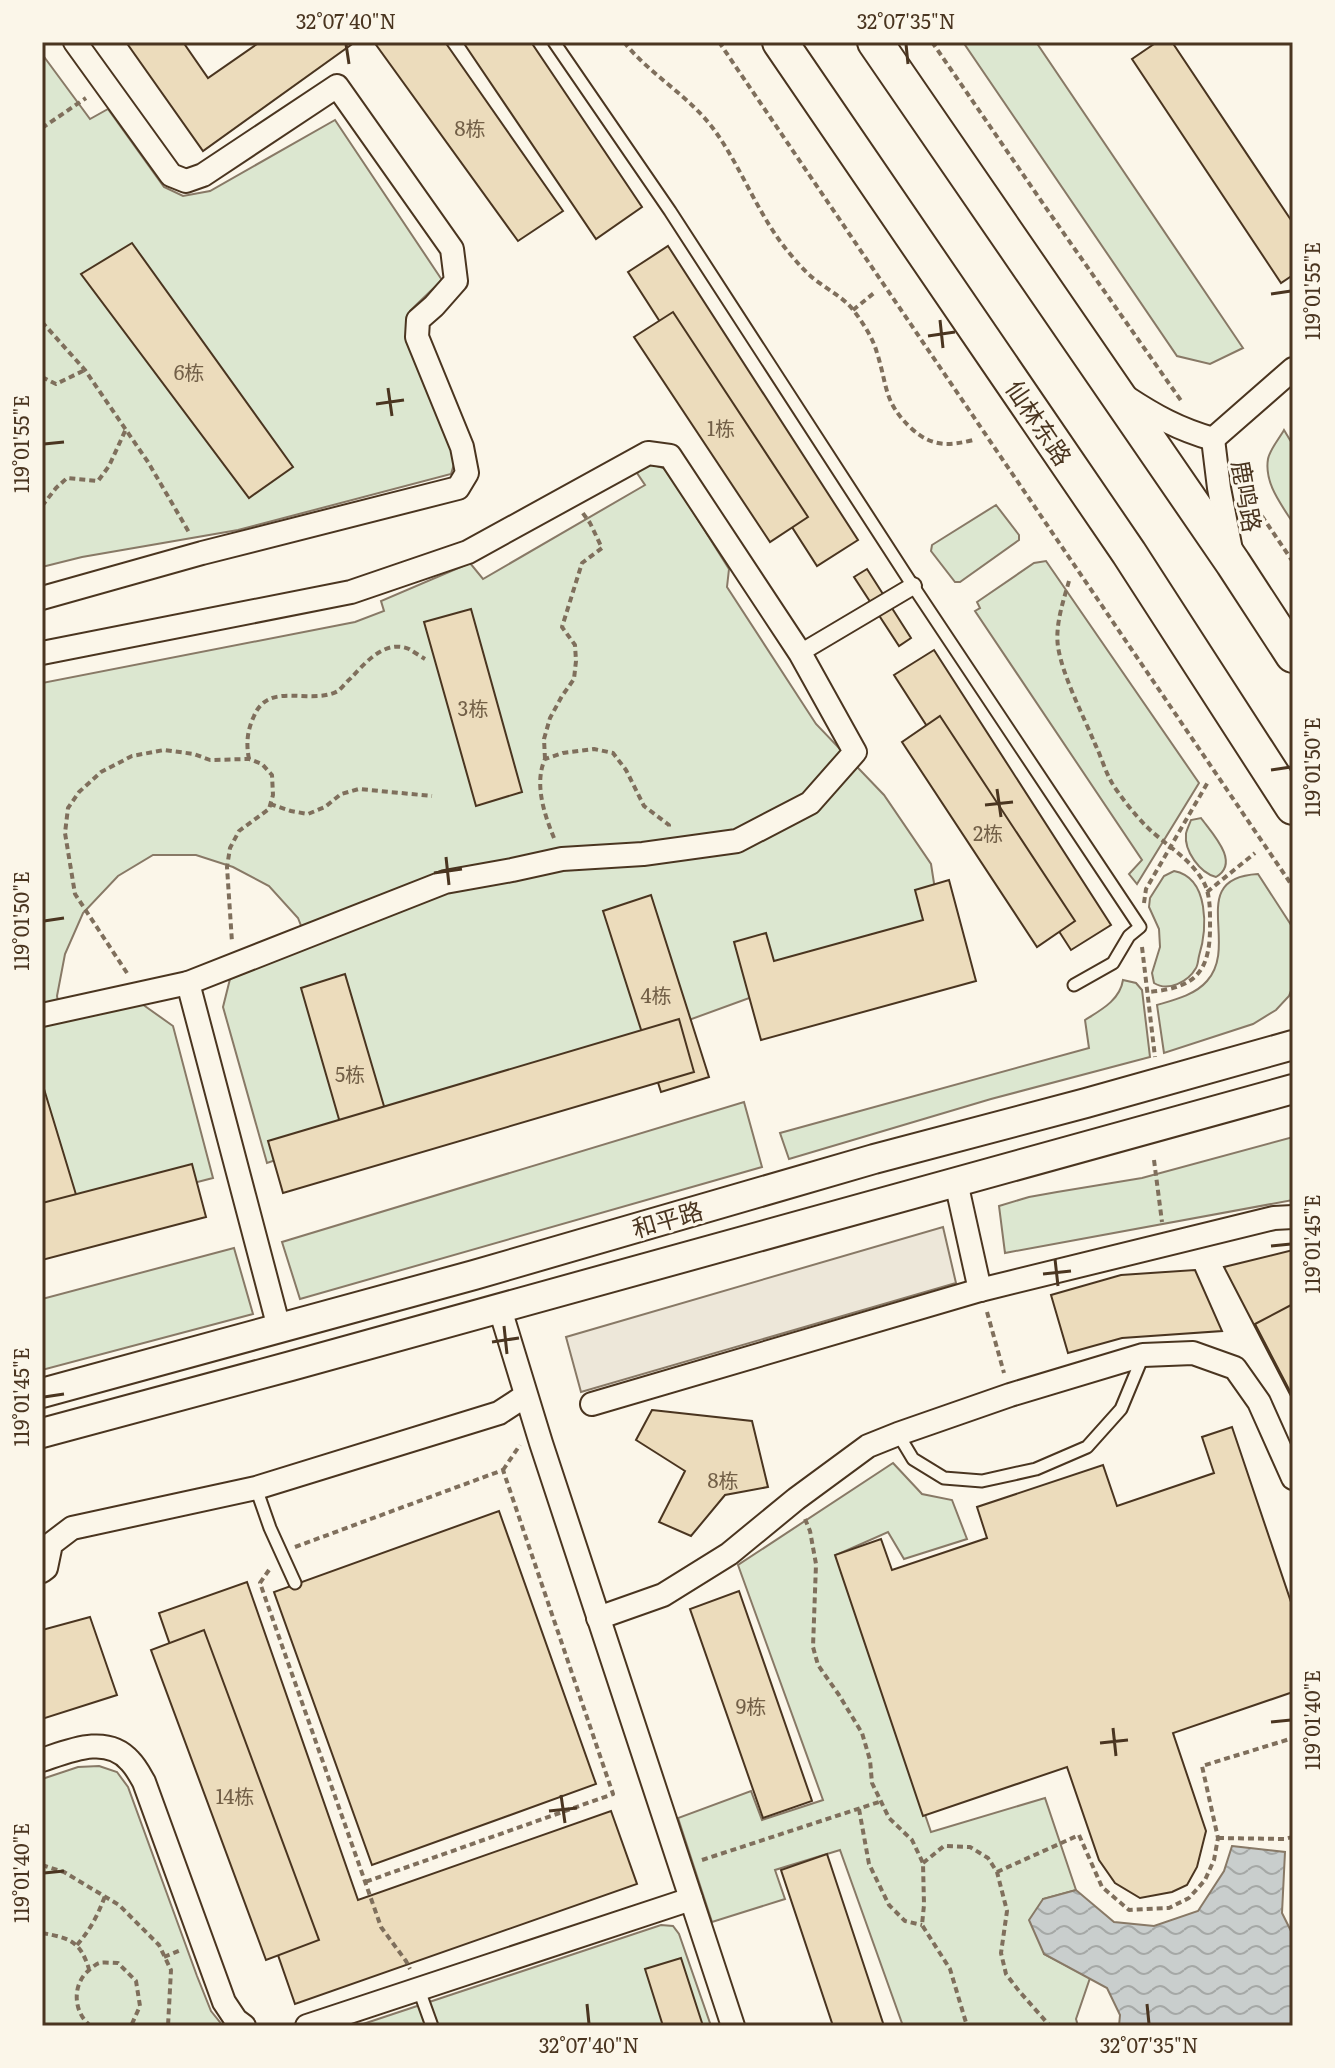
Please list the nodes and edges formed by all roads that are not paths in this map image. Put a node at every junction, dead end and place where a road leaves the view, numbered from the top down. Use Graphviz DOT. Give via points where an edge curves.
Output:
graph roads {
  1 [pos="76,42"];
  2 [pos="554,42"];
  3 [pos="780,42"];
  4 [pos="875,42"];
  5 [pos="1293,369"];
  6 [pos="1113,388"];
  7 [pos="1213,439"];
  8 [pos="1233,563"];
  9 [pos="913,586"];
  10 [pos="42,598"];
  11 [pos="42,653"];
  12 [pos="800,653"];
  13 [pos="1293,655"];
  14 [pos="1293,807"];
  15 [pos="188,983"];
  16 [pos="1074,985"];
  17 [pos="42,1015"];
  18 [pos="1293,1045"];
  19 [pos="1293,1089"];
  20 [pos="956,1182"];
  21 [pos="1293,1217"];
  22 [pos="980,1290"];
  23 [pos="500,1309"];
  24 [pos="279,1328"];
  25 [pos="1143,1355"];
  26 [pos="42,1393"];
  27 [pos="525,1396"];
  28 [pos="592,1404"];
  29 [pos="42,1433"];
  30 [pos="898,1434"];
  31 [pos="1293,1478"];
  32 [pos="256,1488"];
  33 [pos="42,1571"];
  34 [pos="295,1583"];
  35 [pos="598,1618"];
  36 [pos="42,1760"];
  37 [pos="691,1899"];
  38 [pos="419,1990"];
  39 [pos="244,2026"];
  40 [pos="307,2026"];
  41 [pos="432,2026"];
  42 [pos="733,2026"];
  1 -- 10 [label="street" via="171,175 186,181 337,86 452,249 456,281 418,320 417,337 462,447 467,473 458,488"];
  2 -- 9 [label="lane"];
  3 -- 14 [label="main road, 仙林东路" via="1129,553"];
  4 -- 6 [label="main road"];
  5 -- 7 [label="street, 鹿鸣路"];
  6 -- 7 [label="street, 鹿鸣路" via="1157,418"];
  6 -- 8 [label="main road"];
  7 -- 8 [label="street, 鹿鸣路"];
  8 -- 13 [label="main road"];
  9 -- 12 [label="street"];
  9 -- 16 [label="lane" via="1140,927 1113,963"];
  11 -- 12 [label="street" via="351,592 468,552 648,453 670,456"];
  12 -- 15 [label="street" via="855,752 810,803 737,841 562,859 445,882"];
  15 -- 17 [label="street"];
  15 -- 24 [label="street"];
  18 -- 24 [label="street, 和平路"];
  19 -- 20 [label="street, 和平路"];
  20 -- 22 [label="street"];
  20 -- 23 [label="street, 和平路"];
  21 -- 22 [label="street"];
  22 -- 28 [label="street"];
  23 -- 27 [label="street"];
  23 -- 29 [label="street, 和平路"];
  24 -- 26 [label="street, 和平路"];
  25 -- 30 [label="street"];
  25 -- 30 [label="lane" via="1121,1409 1087,1447 1036,1469 982,1481 944,1478 913,1459"];
  25 -- 31 [label="street" via="1193,1353 1235,1368 1259,1402"];
  27 -- 32 [label="street" via="499,1413"];
  27 -- 35 [label="street"];
  30 -- 35 [label="street" via="868,1446 729,1554 663,1595"];
  32 -- 33 [label="street" via="72,1528 51,1544"];
  32 -- 34 [label="lane"];
  35 -- 37 [label="street"];
  36 -- 39 [label="street" via="97,1746 118,1750 130,1760 144,1782 224,2002"];
  37 -- 38 [label="street"];
  37 -- 42 [label="street"];
  38 -- 40 [label="street"];
  38 -- 41 [label="lane"];
}
